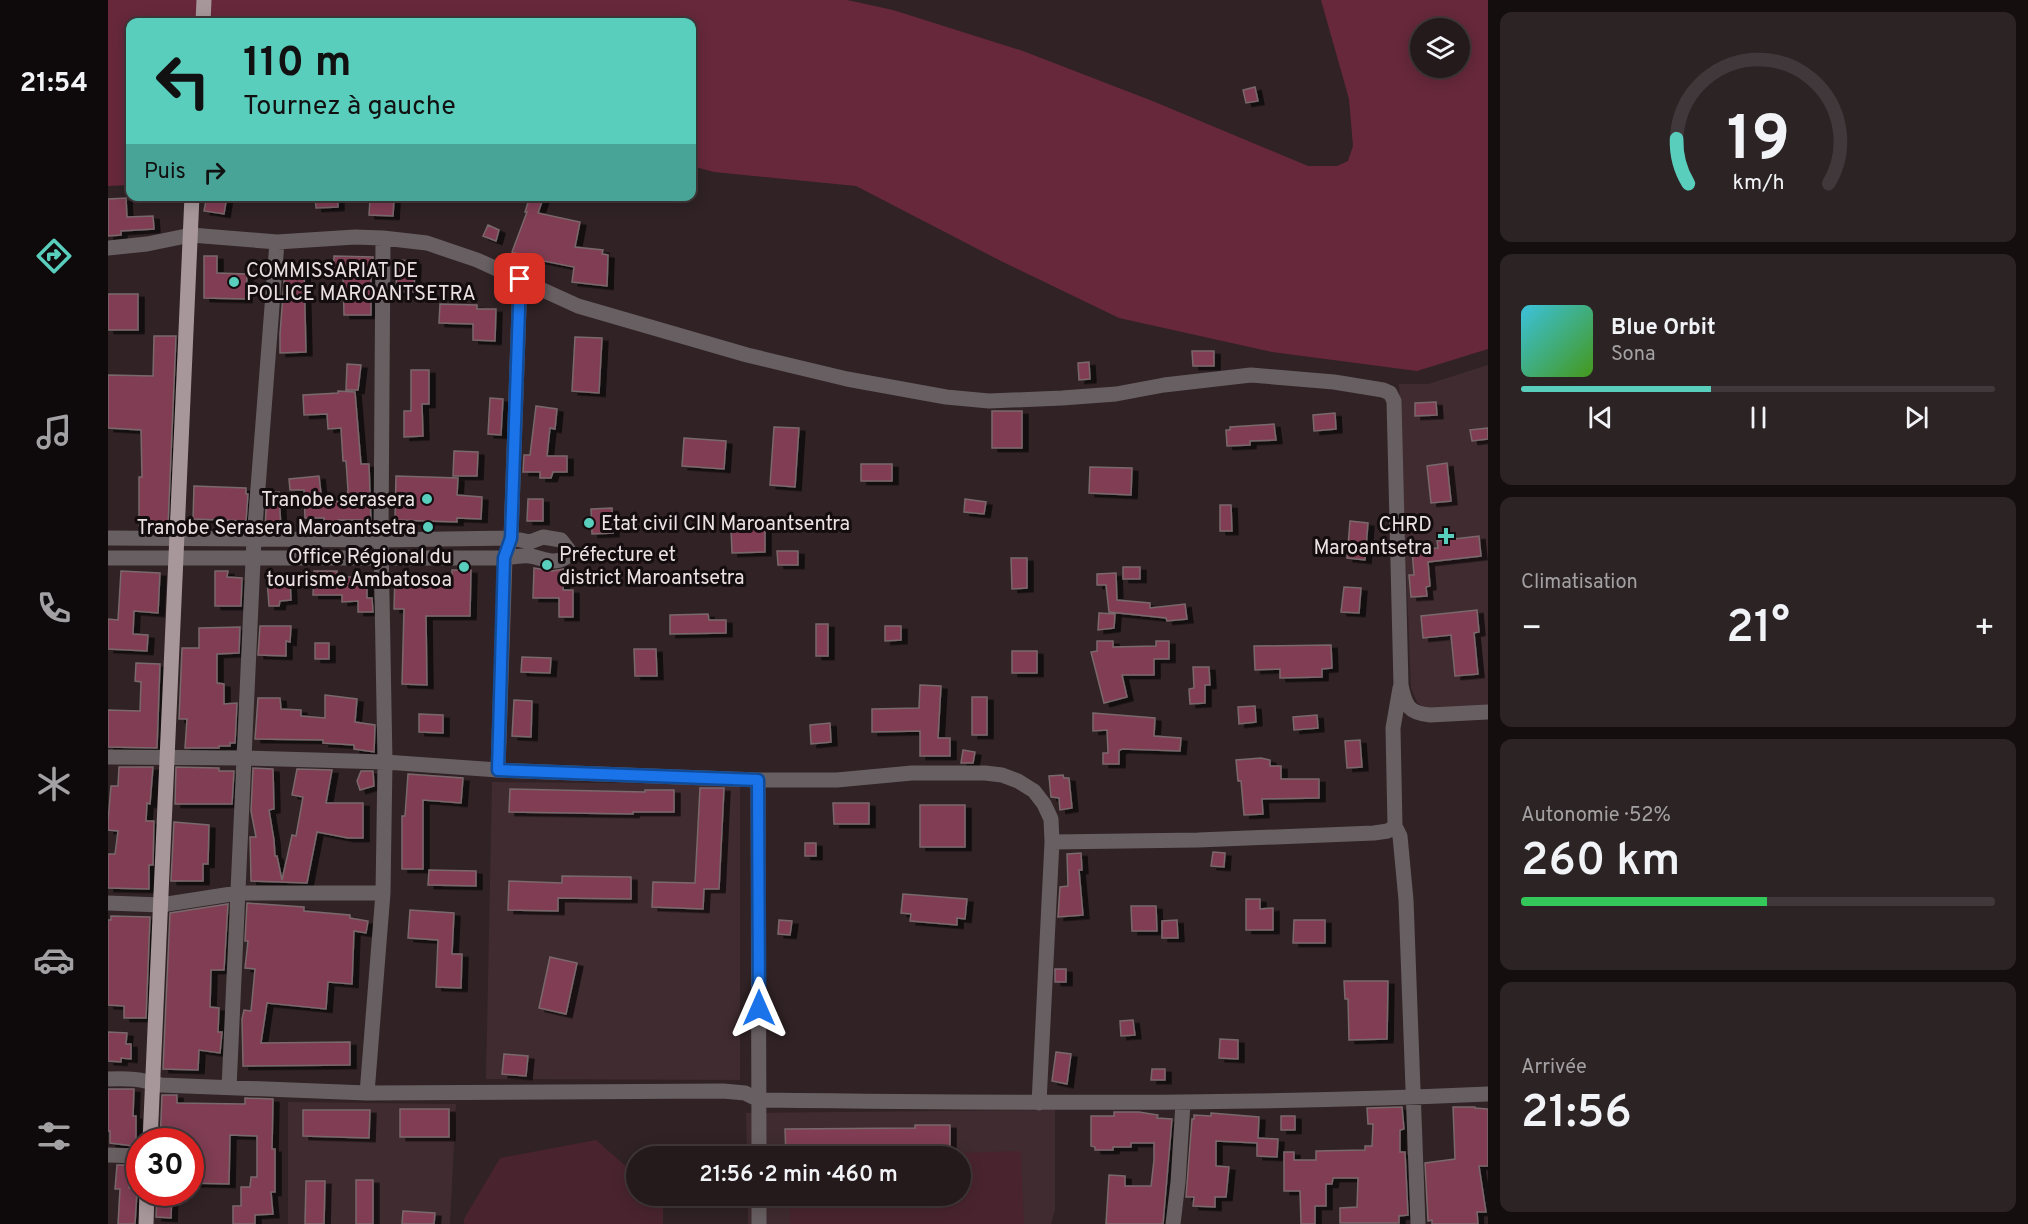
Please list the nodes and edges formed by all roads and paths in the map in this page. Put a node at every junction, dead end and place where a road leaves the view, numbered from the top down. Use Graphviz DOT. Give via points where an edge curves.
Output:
graph roads {
  1 [pos="204,0"];
  2 [pos="203,18"];
  3 [pos="192,201"];
  4 [pos="191,235"];
  5 [pos="383,238"];
  6 [pos="277,242"];
  7 [pos="108,248"];
  8 [pos="520,279"];
  9 [pos="108,538"];
  10 [pos="177,538"];
  11 [pos="511,538"];
  12 [pos="254,539"];
  13 [pos="381,540"];
  14 [pos="108,558"];
  15 [pos="176,558"];
  16 [pos="254,558"];
  17 [pos="382,558"];
  18 [pos="504,558"];
  19 [pos="1401,684"];
  20 [pos="1488,712"];
  21 [pos="108,757"];
  22 [pos="168,758"];
  23 [pos="243,758"];
  24 [pos="385,762"];
  25 [pos="498,770"];
  26 [pos="758,780"];
  27 [pos="1395,826"];
  28 [pos="1052,842"];
  29 [pos="238,893"];
  30 [pos="383,893"];
  31 [pos="108,903"];
  32 [pos="161,905"];
  33 [pos="108,1079"];
  34 [pos="152,1081"];
  35 [pos="229,1088"];
  36 [pos="367,1093"];
  37 [pos="1488,1094"];
  38 [pos="1413,1097"];
  39 [pos="759,1100"];
  40 [pos="1039,1103"];
  41 [pos="1183,1103"];
  42 [pos="150,1128"];
  43 [pos="759,1146"];
  44 [pos="108,1155"];
  45 [pos="126,1156"];
  46 [pos="147,1206"];
  47 [pos="759,1206"];
  48 [pos="146,1224"];
  49 [pos="759,1224"];
  50 [pos="1173,1224"];
  51 [pos="1418,1224"];
  1 -- 2 [label="main road"];
  3 -- 4 [label="main road"];
  4 -- 6 [label="street"];
  4 -- 7 [label="street"];
  4 -- 10 [label="main road"];
  5 -- 6 [label="street"];
  5 -- 8 [label="street" via="443,247"];
  5 -- 13 [label="street"];
  6 -- 12 [label="street"];
  8 -- 11 [label="street"];
  8 -- 19 [label="street" via="578,306 747,355 946,397 989,401 1071,398 1251,375 1334,382 1390,393 1394,401"];
  9 -- 10 [label="street"];
  10 -- 12 [label="street"];
  10 -- 15 [label="main road"];
  11 -- 13 [label="street"];
  11 -- 18 [label="street"];
  11 -- 18 [label="street" via="530,542 543,537 558,538 567,545 567,555 556,561 531,556"];
  12 -- 13 [label="street"];
  12 -- 16 [label="street"];
  13 -- 17 [label="street"];
  14 -- 15 [label="street"];
  15 -- 16 [label="street"];
  15 -- 22 [label="main road"];
  16 -- 17 [label="street"];
  16 -- 23 [label="street"];
  17 -- 18 [label="street"];
  17 -- 24 [label="street"];
  18 -- 25 [label="street"];
  19 -- 20 [label="street" via="1407,706 1421,714"];
  19 -- 27 [label="street" via="1393,728"];
  21 -- 22 [label="street"];
  22 -- 23 [label="street"];
  22 -- 32 [label="main road"];
  23 -- 24 [label="street"];
  23 -- 29 [label="street"];
  24 -- 25 [label="street"];
  24 -- 30 [label="street"];
  25 -- 26 [label="street"];
  26 -- 28 [label="street" via="837,780 912,773 1002,775 1034,791 1044,804 1051,819"];
  26 -- 39 [label="street"];
  27 -- 28 [label="street" via="1374,833"];
  27 -- 38 [label="street" via="1400,836 1406,900"];
  28 -- 40 [label="street"];
  29 -- 30 [label="street"];
  29 -- 32 [label="street"];
  29 -- 35 [label="street"];
  30 -- 36 [label="street"];
  31 -- 32 [label="street"];
  32 -- 34 [label="main road"];
  33 -- 34 [label="street"];
  34 -- 35 [label="street" via="161,1085"];
  34 -- 42 [label="main road"];
  35 -- 36 [label="street"];
  36 -- 39 [label="street" via="723,1091 745,1093"];
  37 -- 38 [label="street"];
  38 -- 41 [label="street"];
  38 -- 51 [label="street"];
  39 -- 40 [label="street"];
  39 -- 43 [label="street"];
  40 -- 41 [label="street"];
  41 -- 50 [label="street"];
  44 -- 45 [label="street"];
  46 -- 48 [label="main road"];
  47 -- 49 [label="street"];
}
